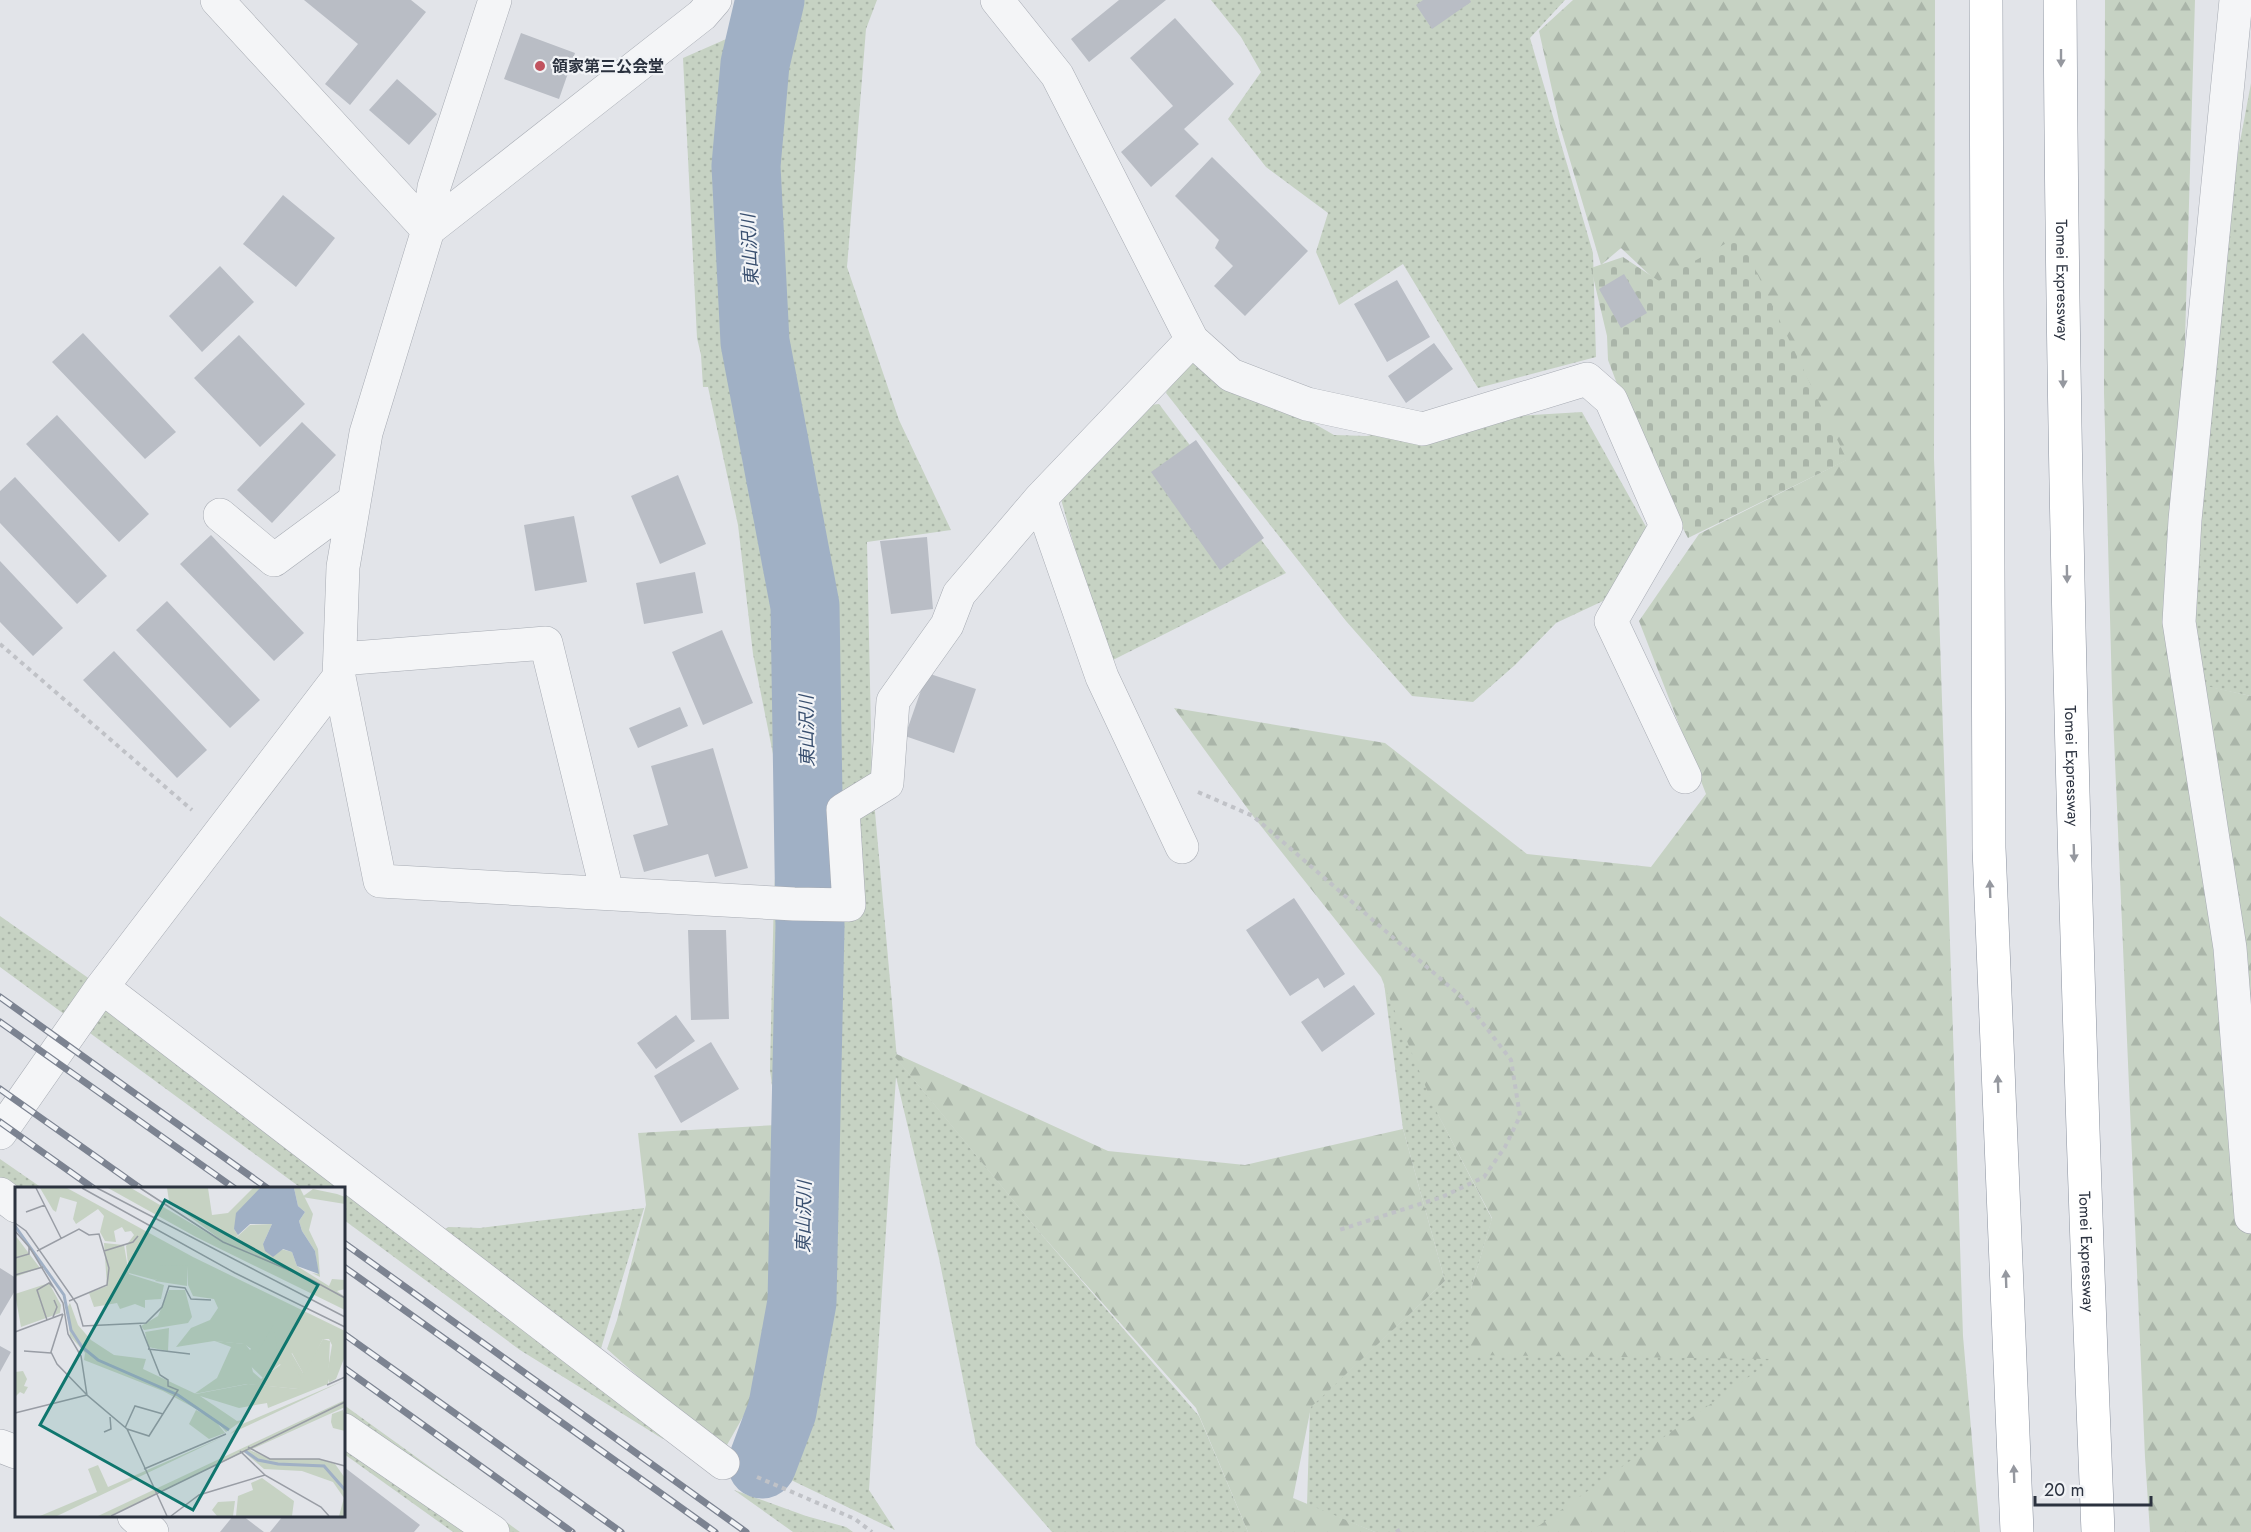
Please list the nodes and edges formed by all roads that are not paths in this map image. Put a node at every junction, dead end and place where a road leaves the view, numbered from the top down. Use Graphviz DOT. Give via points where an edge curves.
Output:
graph roads {
  1 [pos="217,0"];
  2 [pos="495,0"];
  3 [pos="715,0"];
  4 [pos="997,0"];
  5 [pos="1986,0"];
  6 [pos="2060,0"];
  7 [pos="2236,0"];
  8 [pos="428,230"];
  9 [pos="1192,340"];
  10 [pos="1040,499"];
  11 [pos="354,501"];
  12 [pos="220,515"];
  13 [pos="340,668"];
  14 [pos="1685,777"];
  15 [pos="1182,847"];
  16 [pos="607,892"];
  17 [pos="102,987"];
  18 [pos="0,1133"];
  19 [pos="0,1194"];
  20 [pos="15,1205"];
  21 [pos="2251,1217"];
  22 [pos="345,1431"];
  23 [pos="0,1446"];
  24 [pos="15,1452"];
  25 [pos="723,1463"];
  26 [pos="136,1517"];
  27 [pos="152,1532"];
  28 [pos="493,1532"];
  29 [pos="2017,1532"];
  30 [pos="2098,1532"];
  1 -- 8 [label="street"];
  2 -- 8 [label="street" via="434,187"];
  3 -- 8 [label="street" via="702,15"];
  4 -- 9 [label="street" via="1057,75"];
  29 -- 5 [label="highway, one-way" via="1989,848"];
  6 -- 30 [label="highway, Tomei Expressway, one-way" via="2071,767"];
  7 -- 21 [label="street" via="2185,520 2179,621 2230,948"];
  8 -- 11 [label="street" via="366,433"];
  9 -- 10 [label="street"];
  9 -- 14 [label="street" via="1231,375 1307,404 1423,429 1587,379 1611,400 1666,526 1611,621"];
  10 -- 15 [label="street" via="1102,677"];
  10 -- 16 [label="street" via="959,594 947,626 893,701 887,783 843,810 849,905"];
  11 -- 12 [label="street" via="274,560"];
  11 -- 13 [label="street" via="343,567"];
  13 -- 16 [label="street" via="380,881"];
  13 -- 16 [label="street" via="546,643"];
  13 -- 17 [label="street" via="220,834"];
  17 -- 18 [label="street"];
  17 -- 25 [label="street"];
  19 -- 20 [label="street"];
  22 -- 28 [label="street"];
  23 -- 24 [label="street"];
  26 -- 27 [label="street"];
}
